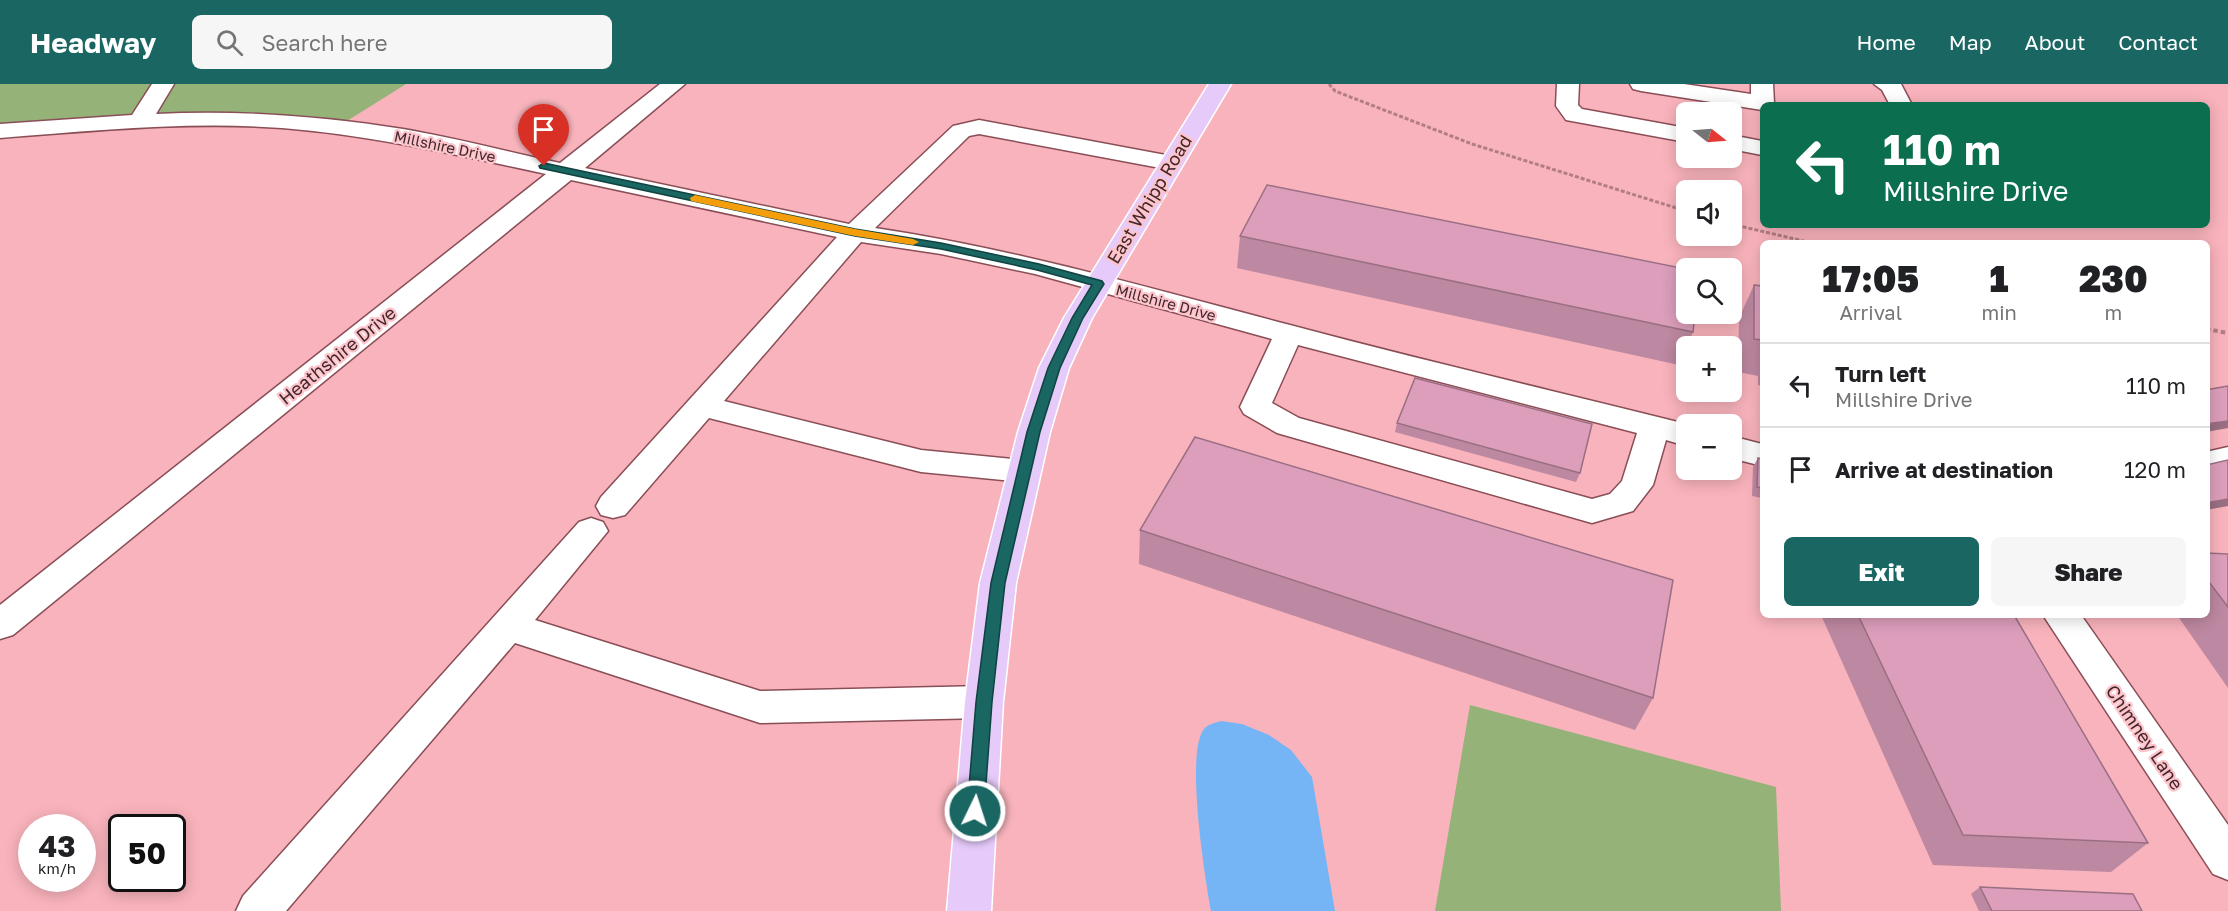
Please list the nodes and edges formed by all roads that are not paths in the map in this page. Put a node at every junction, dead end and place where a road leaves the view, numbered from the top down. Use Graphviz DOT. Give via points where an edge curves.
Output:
graph roads {
  1 [pos="164,84"];
  2 [pos="674,84"];
  3 [pos="1220,84"];
  4 [pos="1568,84"];
  5 [pos="1641,84"];
  6 [pos="1886,84"];
  7 [pos="1767,97"];
  8 [pos="1899,102"];
  9 [pos="140,121"];
  10 [pos="0,131"];
  11 [pos="1676,133"];
  12 [pos="1742,144"];
  13 [pos="1760,148"];
  14 [pos="1171,163"];
  15 [pos="567,171"];
  16 [pos="855,233"];
  17 [pos="1098,284"];
  18 [pos="1290,334"];
  19 [pos="700,405"];
  20 [pos="1654,427"];
  21 [pos="1676,432"];
  22 [pos="1742,450"];
  23 [pos="1760,454"];
  24 [pos="2228,458"];
  25 [pos="2210,462"];
  26 [pos="1024,471"];
  27 [pos="2063,618"];
  28 [pos="0,625"];
  29 [pos="508,626"];
  30 [pos="984,702"];
  31 [pos="2228,860"];
  32 [pos="258,911"];
  33 [pos="969,911"];
  1 -- 9 [label="street"];
  2 -- 15 [label="street, Heathshire Drive"];
  3 -- 14 [label="main road, East Whipp Road"];
  4 -- 11 [label="street" via="1567,106 1574,115"];
  5 -- 7 [label="street"];
  6 -- 8 [label="street"];
  9 -- 10 [label="street, Millshire Drive"];
  9 -- 15 [label="street, Millshire Drive" via="238,119 339,126"];
  12 -- 13 [label="street"];
  14 -- 16 [label="street" via="979,127 961,131"];
  14 -- 17 [label="main road, East Whipp Road"];
  15 -- 16 [label="street, Millshire Drive"];
  15 -- 28 [label="street, Heathshire Drive"];
  16 -- 17 [label="street, Millshire Drive" via="941,246"];
  16 -- 19 [label="street"];
  17 -- 18 [label="street, Millshire Drive"];
  17 -- 26 [label="main road, East Whipp Road" via="1054,368"];
  18 -- 20 [label="street, Millshire Drive"];
  18 -- 20 [label="street" via="1255,407 1288,426 1592,511 1621,503 1637,485"];
  19 -- 26 [label="street" via="921,461"];
  19 -- 29 [label="street"];
  20 -- 21 [label="street, Millshire Drive"];
  22 -- 23 [label="street"];
  24 -- 25 [label="street"];
  26 -- 30 [label="main road, East Whipp Road" via="998,583"];
  27 -- 31 [label="street, Chimney Lane"];
  29 -- 30 [label="street" via="760,707"];
  29 -- 32 [label="street"];
  30 -- 33 [label="main road, East Whipp Road"];
}
